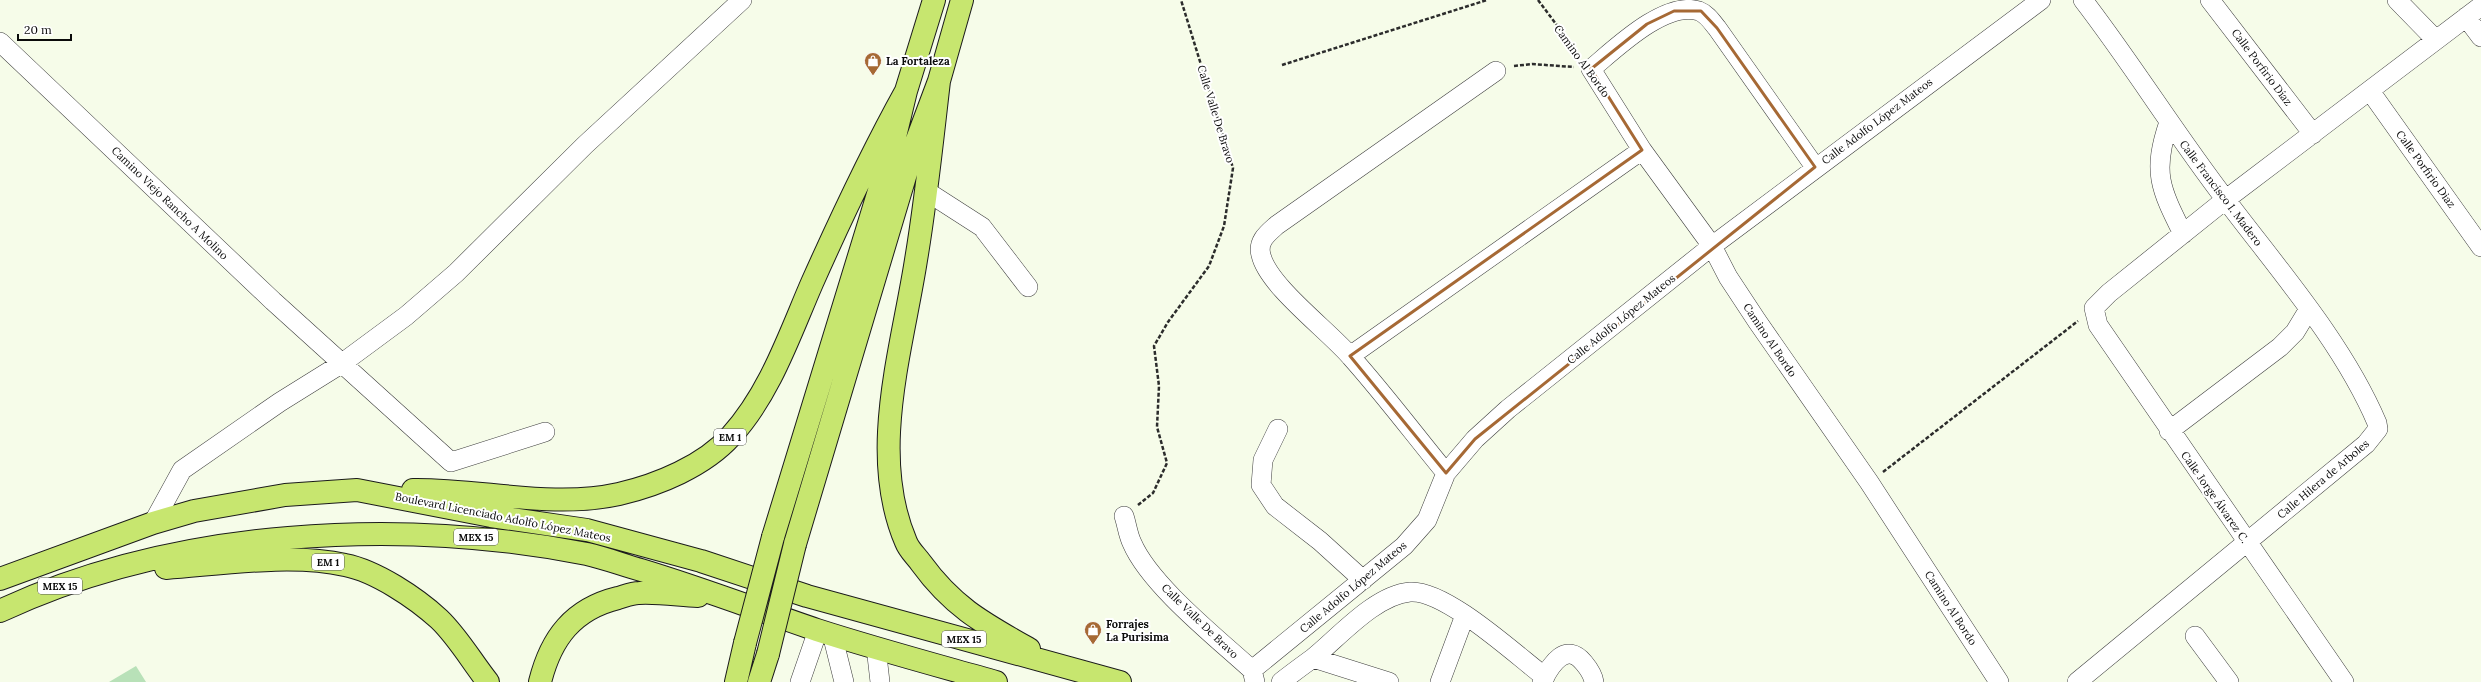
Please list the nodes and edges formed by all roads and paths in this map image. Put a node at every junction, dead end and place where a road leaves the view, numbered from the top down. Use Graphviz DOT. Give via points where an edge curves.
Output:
graph roads {
  1 [pos="742,0"];
  2 [pos="934,0"];
  3 [pos="962,0"];
  4 [pos="1181,0"];
  5 [pos="1487,0"];
  6 [pos="1538,0"];
  7 [pos="2041,0"];
  8 [pos="2083,0"];
  9 [pos="2210,0"];
  10 [pos="2397,0"];
  11 [pos="2481,6"];
  12 [pos="2466,17"];
  13 [pos="2481,37"];
  14 [pos="2436,40"];
  15 [pos="0,42"];
  16 [pos="1282,65"];
  17 [pos="1591,69"];
  18 [pos="1496,71"];
  19 [pos="939,81"];
  20 [pos="906,91"];
  21 [pos="2370,91"];
  22 [pos="2169,122"];
  23 [pos="2313,134"];
  24 [pos="1642,150"];
  25 [pos="1815,167"];
  26 [pos="926,190"];
  27 [pos="2225,200"];
  28 [pos="2183,234"];
  29 [pos="1712,246"];
  30 [pos="2481,247"];
  31 [pos="1028,287"];
  32 [pos="2094,308"];
  33 [pos="2309,309"];
  34 [pos="1350,356"];
  35 [pos="341,364"];
  36 [pos="2359,385"];
  37 [pos="1278,429"];
  38 [pos="2169,431"];
  39 [pos="545,432"];
  40 [pos="1446,473"];
  41 [pos="1869,482"];
  42 [pos="357,490"];
  43 [pos="1124,516"];
  44 [pos="153,523"];
  45 [pos="2247,543"];
  46 [pos="123,567"];
  47 [pos="0,579"];
  48 [pos="1363,580"];
  49 [pos="732,599"];
  50 [pos="0,611"];
  51 [pos="1465,615"];
  52 [pos="825,632"];
  53 [pos="2195,636"];
  54 [pos="876,647"];
  55 [pos="1313,658"];
  56 [pos="1056,665"];
  57 [pos="1253,676"];
  58 [pos="1543,680"];
  59 [pos="488,682"];
  60 [pos="540,682"];
  61 [pos="736,682"];
  62 [pos="760,682"];
  63 [pos="800,682"];
  64 [pos="844,682"];
  65 [pos="880,682"];
  66 [pos="996,682"];
  67 [pos="1120,682"];
  68 [pos="1281,682"];
  69 [pos="1389,682"];
  70 [pos="1440,682"];
  71 [pos="1594,682"];
  72 [pos="1999,682"];
  73 [pos="2077,682"];
  74 [pos="2229,682"];
  75 [pos="2344,682"];
  1 -- 35 [label="street" via="585,145 456,273 406,316"];
  2 -- 20 [label="main road, EM 1"];
  3 -- 19 [label="main road"];
  4 -- 43 [label="path, Calle Valle De Bravo" via="1233,168 1224,226 1208,266 1154,346 1158,386 1157,427 1167,463 1153,493"];
  5 -- 16 [label="path"];
  6 -- 17 [label="path, Camino Al Bordo"];
  7 -- 25 [label="street, Calle Adolfo López Mateos"];
  8 -- 22 [label="street, Calle Francisco I. Madero"];
  9 -- 23 [label="street, Calle Porfirio Díaz"];
  10 -- 14 [label="street"];
  11 -- 12 [label="street"];
  12 -- 13 [label="street"];
  12 -- 14 [label="street"];
  14 -- 21 [label="street"];
  15 -- 35 [label="street, Camino Viejo Rancho A Molino"];
  17 -- 18 [label="path" via="1532,64 1507,66"];
  17 -- 24 [label="street, Camino Al Bordo"];
  17 -- 25 [label="street" via="1647,24 1674,11 1701,11 1717,28"];
  18 -- 34 [label="street" via="1382,149 1264,236 1260,254 1265,265 1279,284"];
  19 -- 26 [label="main road"];
  19 -- 62 [label="main road, bridge" via="912,153 795,544"];
  20 -- 42 [label="main road, EM 1" via="854,189 782,356 755,405 730,437 700,461 657,482 619,494 578,499 425,489"];
  20 -- 61 [label="main road, EM 1, bridge" via="893,145 773,537"];
  21 -- 23 [label="street"];
  21 -- 30 [label="street, Calle Porfirio Diaz"];
  22 -- 27 [label="street, Calle Francisco I. Madero"];
  22 -- 28 [label="street" via="2161,146 2158,170 2162,189"];
  23 -- 27 [label="street"];
  24 -- 29 [label="street, Camino Al Bordo"];
  24 -- 34 [label="street"];
  25 -- 29 [label="street, Calle Adolfo López Mateos"];
  26 -- 31 [label="street" via="982,227"];
  26 -- 56 [label="main road" via="912,285 893,384 890,428 892,493 906,543 934,582 958,606"];
  27 -- 28 [label="street"];
  27 -- 33 [label="street, Calle Francisco I. Madero"];
  28 -- 32 [label="street"];
  29 -- 40 [label="street, Calle Adolfo López Mateos" via="1508,409 1475,439"];
  29 -- 41 [label="street, Camino Al Bordo" via="1728,277 1757,321"];
  32 -- 38 [label="street, Calle Jorge Álvarez C." via="2098,325"];
  32 -- 41 [label="path"];
  33 -- 36 [label="street, Calle Francisco I. Madero"];
  33 -- 38 [label="street" via="2295,332 2280,347"];
  34 -- 40 [label="street"];
  35 -- 39 [label="street, Camino Viejo Rancho A Molino" via="451,462"];
  35 -- 44 [label="street" via="273,406 182,470"];
  36 -- 45 [label="street, Calle Hilera de Arboles" via="2377,422 2378,429 2374,436"];
  37 -- 48 [label="street" via="1263,460 1261,485 1275,506 1320,541"];
  38 -- 45 [label="street, Calle Jorge Álvarez C."];
  40 -- 48 [label="street, Calle Adolfo López Mateos" via="1427,520 1404,546"];
  41 -- 72 [label="street, Camino Al Bordo"];
  42 -- 44 [label="main road, Boulevard Licenciado Adolfo López Mateos / MEX 15" via="285,495 194,511"];
  42 -- 56 [label="main road, Boulevard Licenciado Adolfo López Mateos / MEX 15" via="491,516 587,530 701,561 807,596"];
  43 -- 57 [label="street, Calle Valle De Bravo" via="1135,548 1159,581"];
  44 -- 47 [label="main road, Boulevard Licenciado Adolfo López Mateos / MEX 15"];
  45 -- 73 [label="street, Calle Hilera de Arboles"];
  45 -- 75 [label="street, Calle Jorge Álvarez C."];
  46 -- 49 [label="main road, Boulevard Licenciado Adolfo López Mateos / MEX 15" via="210,547 329,535 476,537 589,555"];
  46 -- 50 [label="main road, Boulevard Licenciado Adolfo López Mateos / MEX 15" via="40,592"];
  46 -- 59 [label="main road, EM 1" via="151,569 302,559 346,565 383,580 435,616"];
  48 -- 57 [label="street, Calle Adolfo López Mateos"];
  49 -- 52 [label="main road, Boulevard Licenciado Adolfo López Mateos / MEX 15"];
  49 -- 60 [label="main road" via="638,592 602,602 579,615 557,637 546,659"];
  51 -- 55 [label="street" via="1438,598 1409,592 1385,600 1351,624"];
  51 -- 58 [label="street"];
  51 -- 70 [label="street"];
  52 -- 54 [label="main road, Boulevard Licenciado Adolfo López Mateos / MEX 15"];
  52 -- 63 [label="street"];
  52 -- 64 [label="street"];
  53 -- 74 [label="street"];
  54 -- 65 [label="street"];
  54 -- 66 [label="main road, Boulevard Licenciado Adolfo López Mateos / MEX 15"];
  55 -- 68 [label="street"];
  55 -- 69 [label="street"];
  56 -- 67 [label="main road, Boulevard Licenciado Adolfo López Mateos / MEX 15"];
  58 -- 71 [label="street" via="1561,656 1569,653 1576,655 1583,662"];
}
